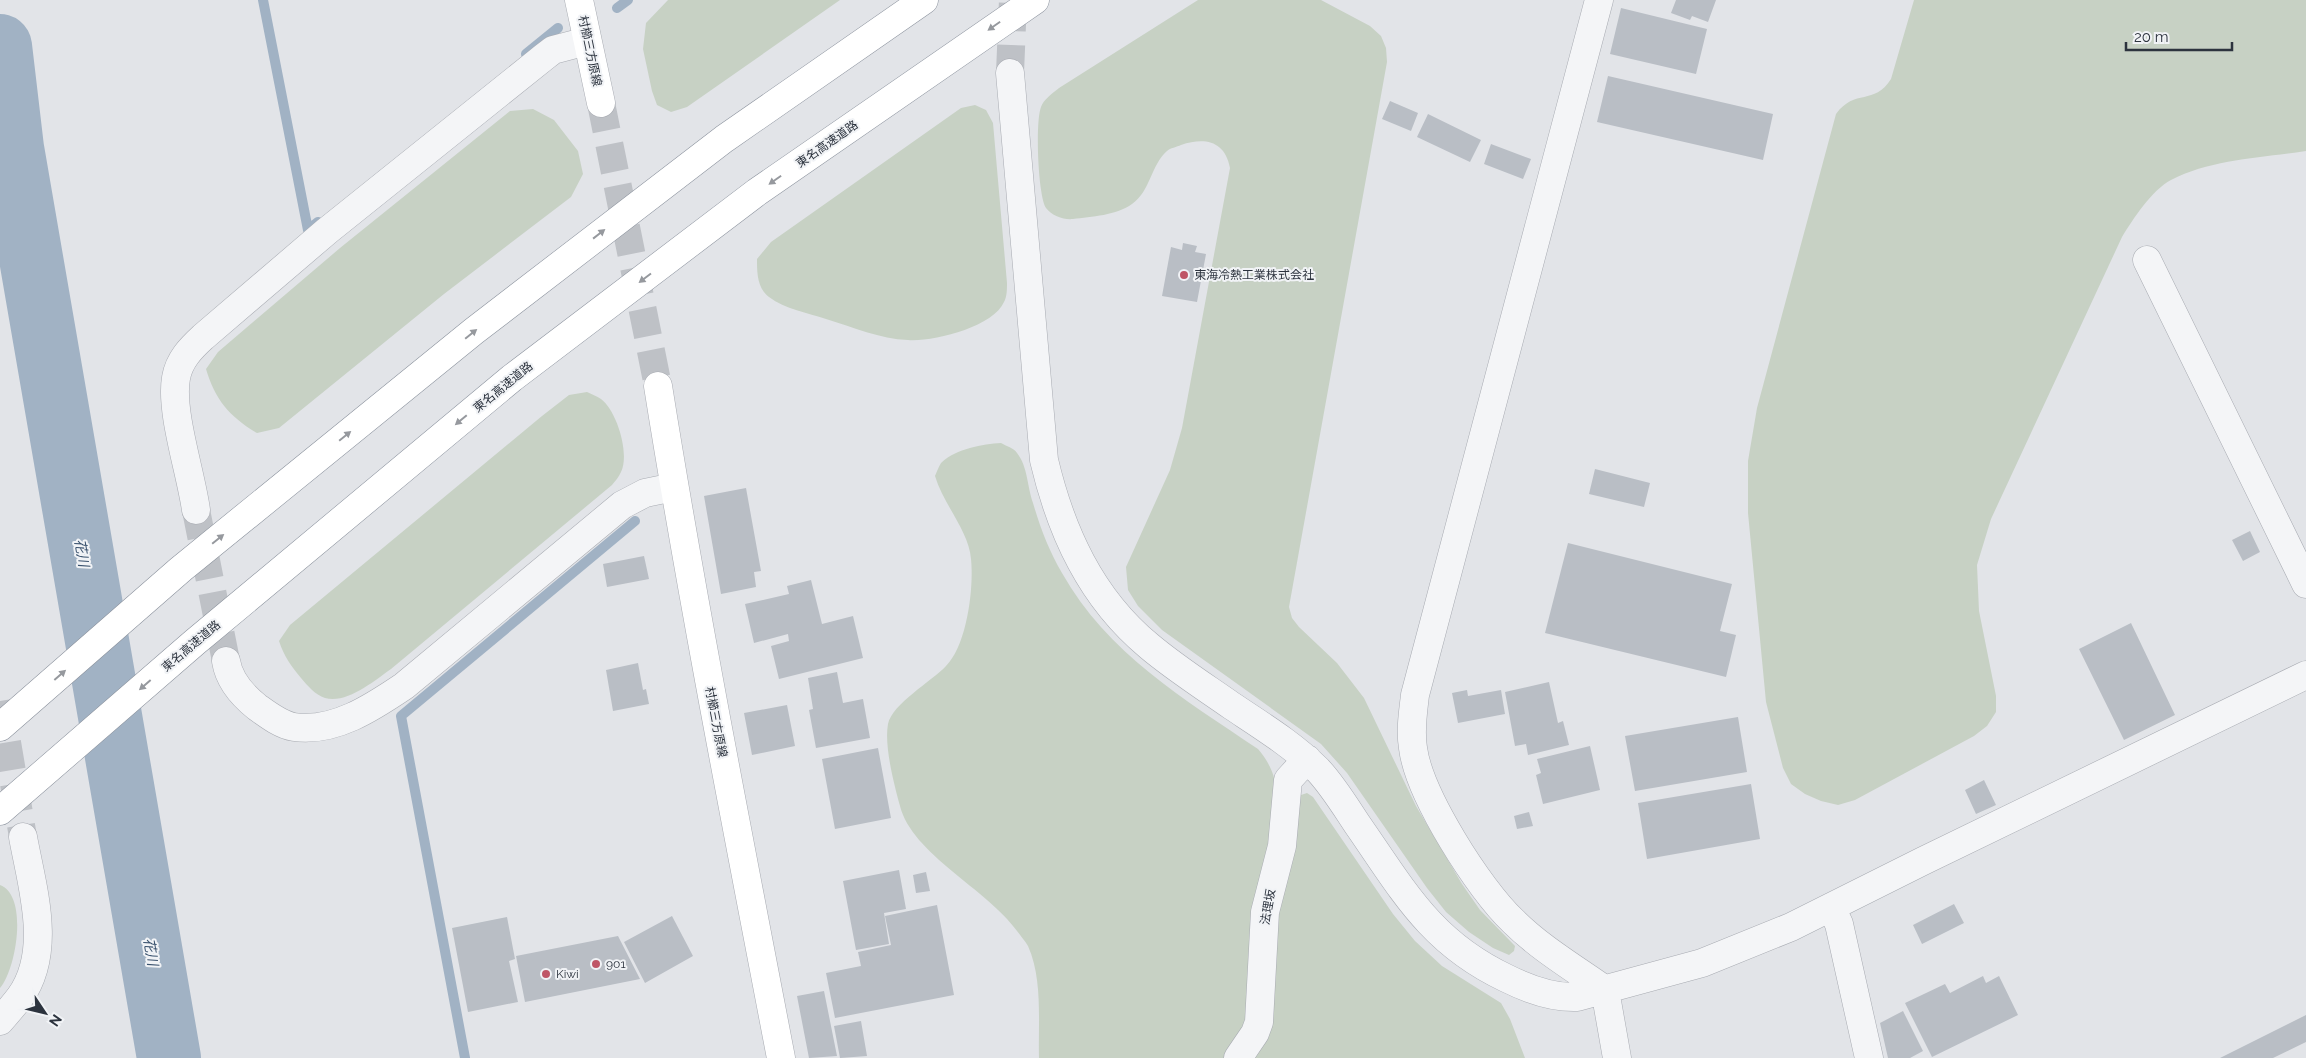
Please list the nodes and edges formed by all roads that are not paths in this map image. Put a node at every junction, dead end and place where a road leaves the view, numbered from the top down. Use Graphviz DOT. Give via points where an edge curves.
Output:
graph roads {
  1 [pos="579,0"];
  2 [pos="924,0"];
  3 [pos="1035,0"];
  4 [pos="1599,0"];
  5 [pos="588,41"];
  6 [pos="1010,73"];
  7 [pos="600,103"];
  8 [pos="2147,260"];
  9 [pos="658,386"];
  10 [pos="674,487"];
  11 [pos="196,510"];
  12 [pos="2306,584"];
  13 [pos="226,661"];
  14 [pos="2306,675"];
  15 [pos="0,727"];
  16 [pos="1307,759"];
  17 [pos="0,811"];
  18 [pos="24,837"];
  19 [pos="1830,907"];
  20 [pos="1604,990"];
  21 [pos="0,1020"];
  22 [pos="780,1058"];
  23 [pos="1238,1058"];
  24 [pos="1617,1058"];
  25 [pos="1869,1058"];
  1 -- 5 [label="main road, 村櫛三方原線"];
  15 -- 2 [label="main road, one-way" via="180,569 474,331 724,139"];
  3 -- 17 [label="main road, 東名高速道路, one-way" via="757,192 512,378 195,642"];
  4 -- 20 [label="street" via="1415,695 1411,721 1419,774 1475,876 1513,922"];
  5 -- 7 [label="main road, 村櫛三方原線"];
  5 -- 11 [label="street" via="559,48 544,57 327,231 186,354 176,377 176,401"];
  6 -- 16 [label="street" via="1044,460 1064,530 1099,593 1148,646"];
  8 -- 12 [label="street"];
  9 -- 10 [label="main road, 村櫛三方原線"];
  10 -- 13 [label="street" via="644,493 622,505 404,686 351,717 321,726 294,727 272,718 247,700 228,674"];
  10 -- 22 [label="main road, 村櫛三方原線"];
  14 -- 19 [label="street"];
  16 -- 20 [label="street" via="1331,786 1410,901 1455,949 1482,967 1548,995 1577,997"];
  16 -- 23 [label="street, 法理坂" via="1288,780 1282,846 1265,912 1259,1022"];
  18 -- 21 [label="street" via="38,926 35,962 21,996"];
  19 -- 20 [label="street" via="1712,960"];
  19 -- 25 [label="street" via="1839,924"];
  20 -- 24 [label="street"];
}
